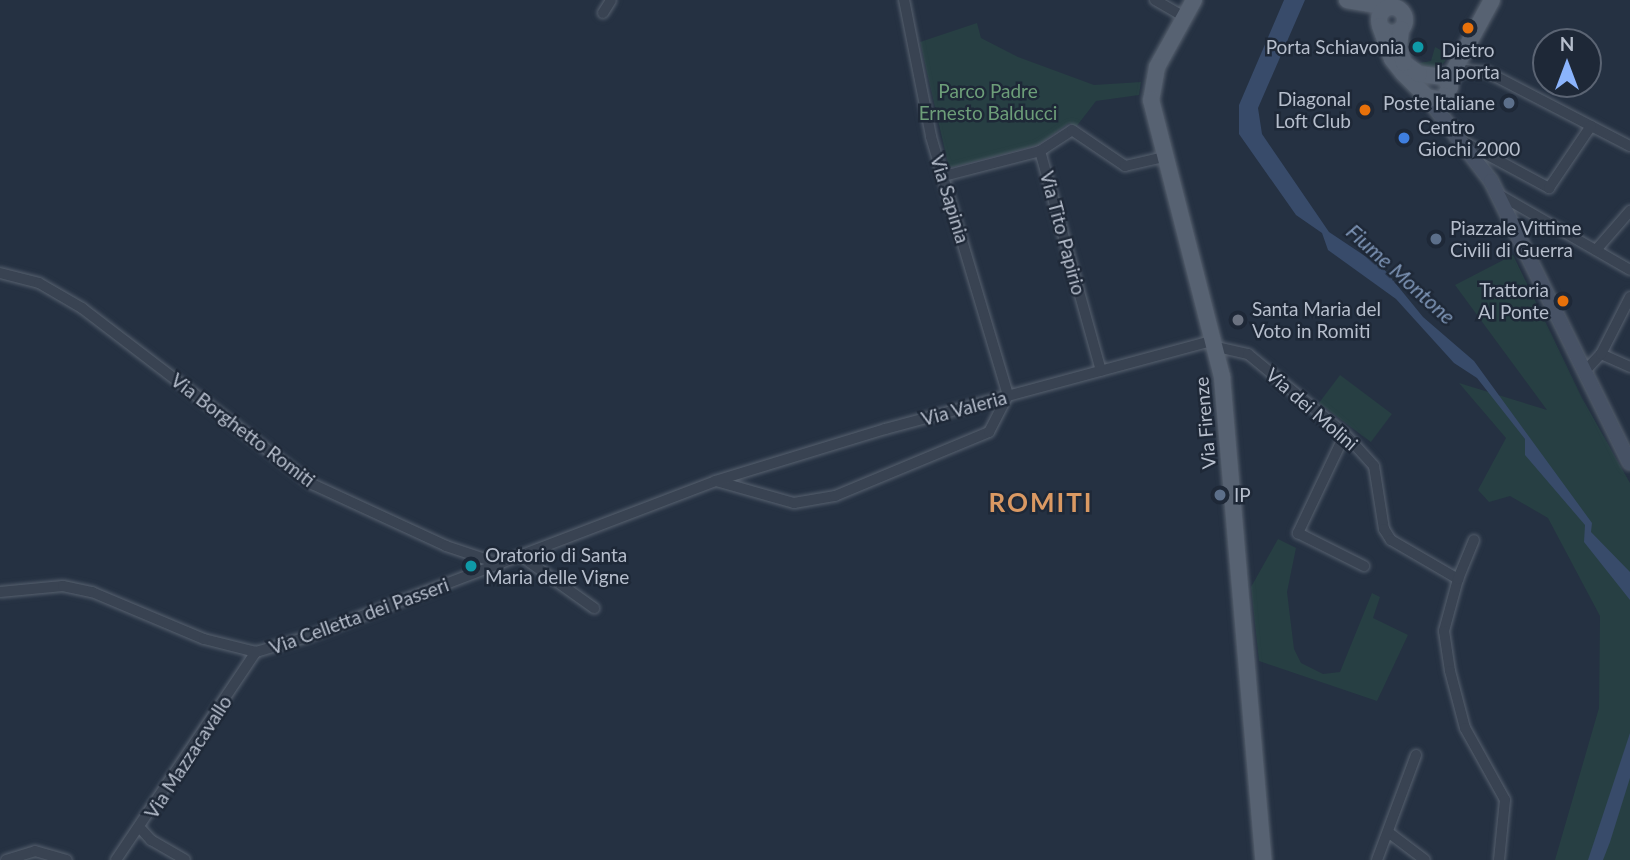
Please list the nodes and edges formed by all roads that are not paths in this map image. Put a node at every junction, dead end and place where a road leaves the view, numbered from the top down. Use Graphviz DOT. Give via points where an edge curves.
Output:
graph roads {
  1 [pos="611,0"];
  2 [pos="904,0"];
  3 [pos="1155,0"];
  4 [pos="1194,0"];
  5 [pos="1346,0"];
  6 [pos="1492,0"];
  7 [pos="1392,4"];
  8 [pos="603,13"];
  9 [pos="1184,17"];
  10 [pos="1379,24"];
  11 [pos="1401,29"];
  12 [pos="1448,89"];
  13 [pos="1427,97"];
  14 [pos="1591,126"];
  15 [pos="1451,128"];
  16 [pos="1461,140"];
  17 [pos="1630,146"];
  18 [pos="1040,151"];
  19 [pos="1164,158"];
  20 [pos="944,176"];
  21 [pos="1498,194"];
  22 [pos="1630,211"];
  23 [pos="1596,250"];
  24 [pos="1630,270"];
  25 [pos="0,273"];
  26 [pos="1630,297"];
  27 [pos="1216,344"];
  28 [pos="1601,354"];
  29 [pos="1630,367"];
  30 [pos="1101,371"];
  31 [pos="1585,371"];
  32 [pos="1008,395"];
  33 [pos="1345,434"];
  34 [pos="1630,463"];
  35 [pos="715,481"];
  36 [pos="1474,540"];
  37 [pos="521,556"];
  38 [pos="500,564"];
  39 [pos="1364,566"];
  40 [pos="1458,579"];
  41 [pos="0,592"];
  42 [pos="594,608"];
  43 [pos="256,652"];
  44 [pos="1416,755"];
  45 [pos="141,829"];
  46 [pos="1388,832"];
  47 [pos="6,860"];
  48 [pos="67,860"];
  49 [pos="116,860"];
  50 [pos="186,860"];
  51 [pos="1263,860"];
  52 [pos="1377,860"];
  53 [pos="1425,860"];
  54 [pos="1499,860"];
  1 -- 8 [label="street"];
  2 -- 20 [label="street, Via Sapinia" via="931,136"];
  3 -- 9 [label="street"];
  4 -- 9 [label="main road, Via Firenze"];
  5 -- 7 [label="main road"];
  5 -- 10 [label="main road"];
  6 -- 12 [label="main road"];
  7 -- 10 [label="main road"];
  7 -- 11 [label="main road" via="1404,14"];
  9 -- 19 [label="main road, Via Firenze" via="1152,84 1153,118"];
  10 -- 11 [label="main road" via="1390,33"];
  10 -- 13 [label="main road" via="1392,59"];
  11 -- 12 [label="main road" via="1399,48 1404,63 1419,74 1438,75"];
  12 -- 13 [label="main road"];
  12 -- 14 [label="street" via="1463,70 1487,72"];
  12 -- 15 [label="main road"];
  13 -- 15 [label="main road"];
  14 -- 16 [label="street" via="1549,188"];
  14 -- 17 [label="street"];
  15 -- 16 [label="main road"];
  16 -- 21 [label="main road"];
  18 -- 19 [label="street" via="1072,130 1125,166"];
  18 -- 20 [label="street, Via Tito Papirio"];
  18 -- 30 [label="street, Via Tito Papirio"];
  19 -- 27 [label="main road, Via Firenze"];
  20 -- 32 [label="street, Via Sapinia"];
  21 -- 23 [label="street"];
  21 -- 31 [label="main road"];
  22 -- 23 [label="street"];
  23 -- 24 [label="street"];
  25 -- 38 [label="street, Via Borghetto Romiti" via="39,283 82,308 312,484 458,551"];
  26 -- 28 [label="street"];
  27 -- 30 [label="street, Via Valeria"];
  27 -- 33 [label="street, Via dei Molini" via="1248,354"];
  27 -- 51 [label="main road, Via Firenze"];
  28 -- 29 [label="street"];
  28 -- 31 [label="street"];
  30 -- 32 [label="street, Via Valeria"];
  31 -- 34 [label="main road"];
  32 -- 35 [label="street, Via Valeria"];
  32 -- 35 [label="street" via="989,432 835,496 794,503"];
  33 -- 39 [label="street" via="1298,533"];
  33 -- 40 [label="street, Via dei Molini" via="1374,466 1384,528 1391,540"];
  35 -- 37 [label="street, Via Celletta dei Passeri"];
  36 -- 40 [label="street"];
  37 -- 38 [label="street, Via Celletta dei Passeri"];
  37 -- 42 [label="street"];
  38 -- 43 [label="street, Via Celletta dei Passeri" via="307,638"];
  40 -- 54 [label="street" via="1444,631 1465,728 1505,800"];
  41 -- 43 [label="street, Via Celletta dei Passeri" via="63,586 92,592 204,639"];
  43 -- 45 [label="street, Via Mazzacavallo"];
  44 -- 46 [label="street"];
  45 -- 49 [label="street, Via Mazzacavallo"];
  45 -- 50 [label="street" via="151,841"];
  46 -- 52 [label="street"];
  46 -- 53 [label="street"];
  47 -- 48 [label="street" via="36,851"];
}
